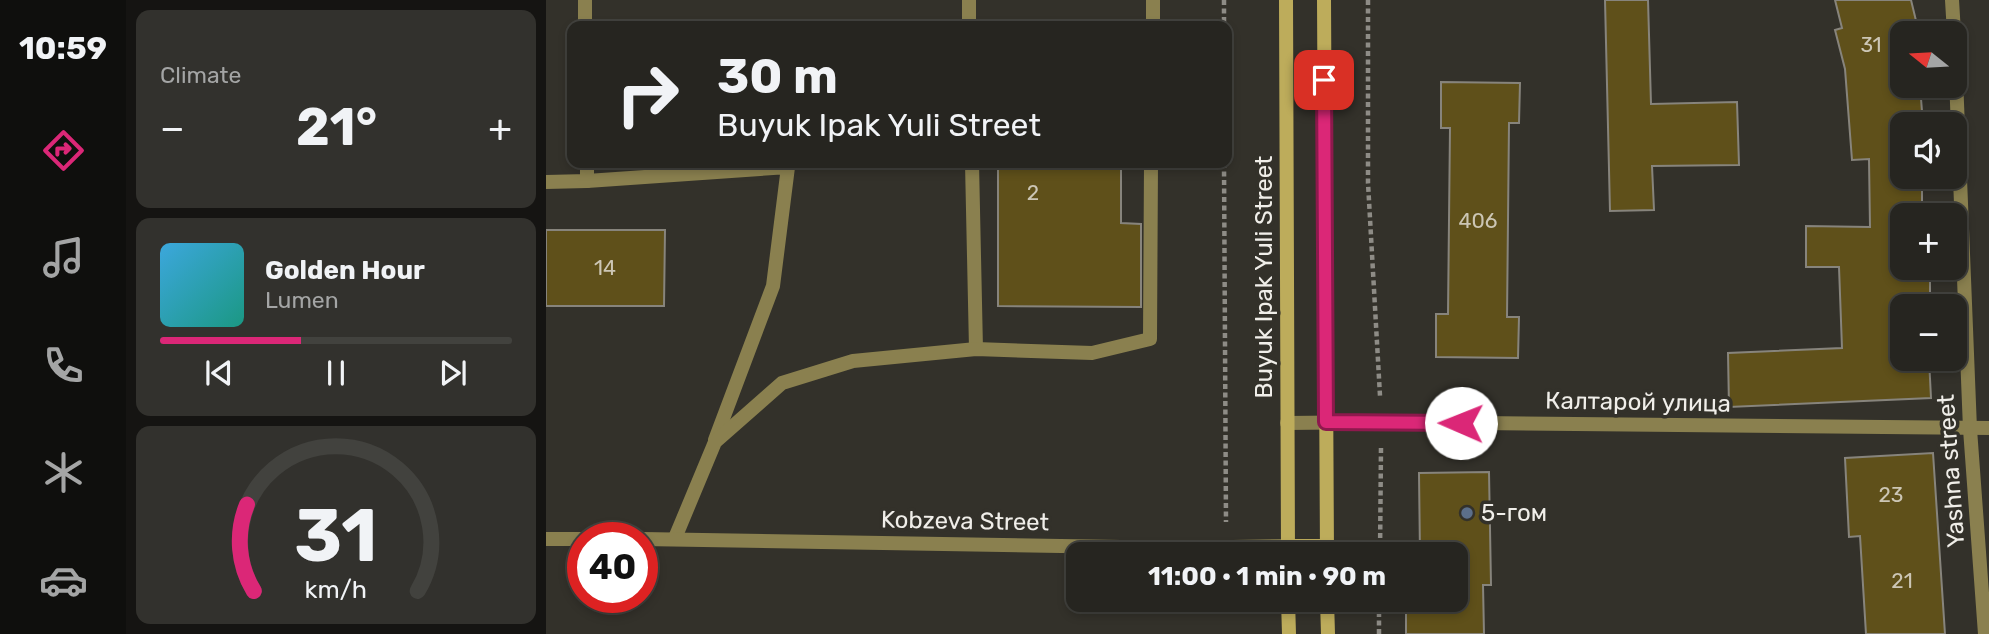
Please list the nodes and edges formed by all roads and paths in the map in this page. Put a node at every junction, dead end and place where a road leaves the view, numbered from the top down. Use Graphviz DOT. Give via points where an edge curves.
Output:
graph roads {
  1 [pos="585,0"];
  2 [pos="969,0"];
  3 [pos="1153,0"];
  4 [pos="1224,0"];
  5 [pos="1286,0"];
  6 [pos="1324,0"];
  7 [pos="1368,0"];
  8 [pos="1952,0"];
  9 [pos="585,21"];
  10 [pos="969,21"];
  11 [pos="1153,21"];
  12 [pos="1224,21"];
  13 [pos="1953,21"];
  14 [pos="1957,98"];
  15 [pos="587,168"];
  16 [pos="774,168"];
  17 [pos="788,168"];
  18 [pos="972,168"];
  19 [pos="1152,168"];
  20 [pos="1224,168"];
  21 [pos="587,181"];
  22 [pos="546,182"];
  23 [pos="976,349"];
  24 [pos="1326,422"];
  25 [pos="1381,422"];
  26 [pos="1287,423"];
  27 [pos="1989,428"];
  28 [pos="1970,429"];
  29 [pos="715,442"];
  30 [pos="675,538"];
  31 [pos="546,539"];
  32 [pos="567,539"];
  33 [pos="658,539"];
  34 [pos="1226,542"];
  35 [pos="1288,542"];
  36 [pos="1327,542"];
  37 [pos="1380,542"];
  38 [pos="1066,546"];
  39 [pos="1288,612"];
  40 [pos="1328,612"];
  41 [pos="1379,612"];
  42 [pos="1289,634"];
  43 [pos="1328,634"];
  44 [pos="1379,634"];
  45 [pos="1985,634"];
  1 -- 9 [label="street"];
  2 -- 10 [label="street"];
  3 -- 11 [label="street"];
  4 -- 12 [label="path"];
  5 -- 26 [label="main road, Buyuk Ipak Yuli Street"];
  6 -- 24 [label="main road"];
  7 -- 25 [label="path" via="1368,183"];
  8 -- 13 [label="street"];
  14 -- 28 [label="street, Yashna street"];
  15 -- 21 [label="street"];
  16 -- 21 [label="street"];
  17 -- 29 [label="street" via="773,286"];
  18 -- 23 [label="street"];
  19 -- 23 [label="street" via="1150,339 1092,354"];
  20 -- 34 [label="path"];
  21 -- 22 [label="street"];
  23 -- 29 [label="street" via="853,360 782,383"];
  24 -- 25 [label="street, Калтарой улица"];
  24 -- 26 [label="street, Калтарой улица"];
  24 -- 36 [label="main road"];
  25 -- 28 [label="street, Калтарой улица"];
  25 -- 37 [label="path"];
  26 -- 35 [label="main road, Buyuk Ipak Yuli Street"];
  27 -- 28 [label="street, Калтарой улица"];
  28 -- 45 [label="street, Yashna street"];
  29 -- 30 [label="street"];
  30 -- 33 [label="street, Kobzeva Street"];
  30 -- 38 [label="street, Kobzeva Street"];
  31 -- 32 [label="street"];
  39 -- 42 [label="main road"];
  40 -- 43 [label="main road"];
  41 -- 44 [label="path"];
}
